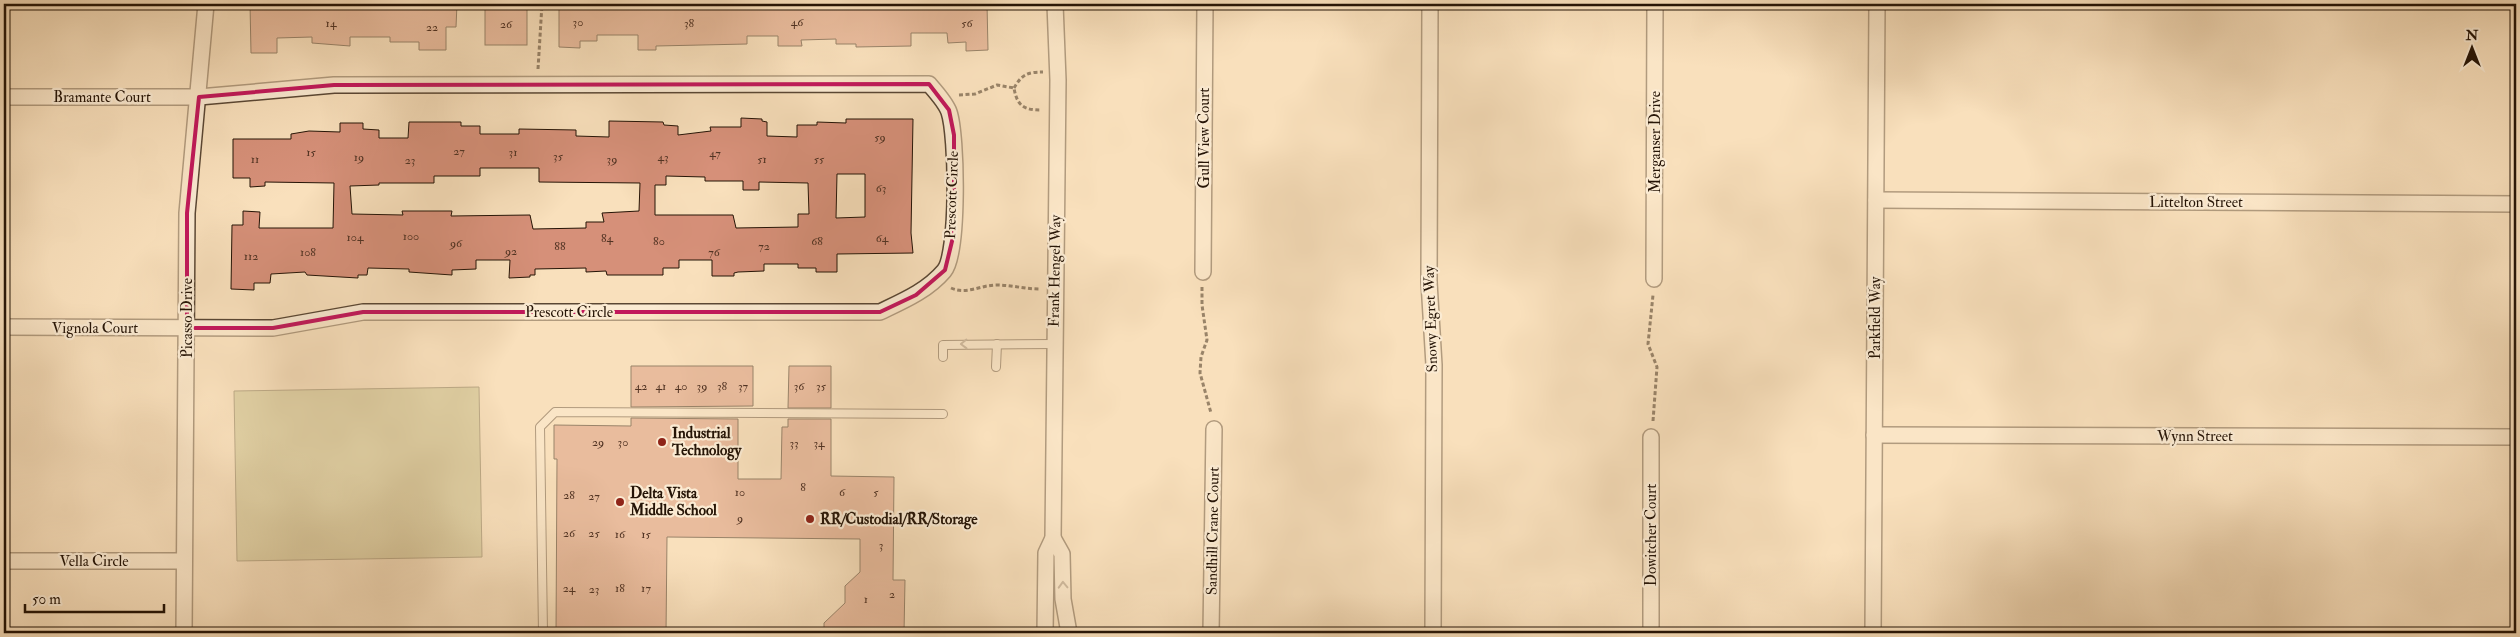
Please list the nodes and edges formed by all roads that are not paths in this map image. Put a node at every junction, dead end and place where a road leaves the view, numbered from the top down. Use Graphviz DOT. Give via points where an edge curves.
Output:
graph roads {
  1 [pos="206,4"];
  2 [pos="1055,4"];
  3 [pos="1205,4"];
  4 [pos="1430,4"];
  5 [pos="1655,4"];
  6 [pos="1878,4"];
  7 [pos="199,96"];
  8 [pos="4,97"];
  9 [pos="1876,200"];
  10 [pos="2516,204"];
  11 [pos="1203,272"];
  12 [pos="1654,280"];
  13 [pos="4,328"];
  14 [pos="187,328"];
  15 [pos="997,344"];
  16 [pos="1054,344"];
  17 [pos="943,357"];
  18 [pos="996,367"];
  19 [pos="943,414"];
  20 [pos="1214,429"];
  21 [pos="1874,435"];
  22 [pos="1652,437"];
  23 [pos="2516,437"];
  24 [pos="1053,538"];
  25 [pos="4,561"];
  26 [pos="184,561"];
  27 [pos="184,633"];
  28 [pos="543,633"];
  29 [pos="1045,633"];
  30 [pos="1069,633"];
  31 [pos="1211,633"];
  32 [pos="1433,633"];
  33 [pos="1651,633"];
  34 [pos="1873,633"];
  1 -- 7 [label="street, Picasso Drive"];
  2 -- 16 [label="street, Frank Hengel Way"];
  3 -- 11 [label="street, Gull View Court"];
  4 -- 32 [label="street, Snowy Egret Way"];
  5 -- 12 [label="street, Merganser Drive"];
  6 -- 9 [label="street, Parkfield Way"];
  7 -- 8 [label="street, Bramante Court"];
  7 -- 14 [label="street, Picasso Drive" via="187,213"];
  7 -- 14 [label="street, Prescott Circle" via="334,85 929,84 949,110 954,135 954,233 945,270 916,294 880,312 363,312 273,328"];
  9 -- 10 [label="street, Littelton Street"];
  9 -- 21 [label="street, Parkfield Way"];
  13 -- 14 [label="street, Vignola Court"];
  14 -- 26 [label="street, Picasso Drive"];
  15 -- 16 [label="lane"];
  15 -- 17 [label="lane, one-way" via="943,344"];
  15 -- 18 [label="lane"];
  16 -- 24 [label="street, Frank Hengel Way"];
  19 -- 28 [label="lane" via="556,412 540,427"];
  20 -- 31 [label="street, Sandhill Crane Court"];
  21 -- 23 [label="street, Wynn Street"];
  21 -- 34 [label="street, Parkfield Way"];
  22 -- 33 [label="street, Dowitcher Court"];
  24 -- 29 [label="street, Frank Hengel Way" via="1046,553"];
  30 -- 24 [label="street, Frank Hengel Way, one-way" via="1062,554"];
  25 -- 26 [label="street, Vella Circle"];
  26 -- 27 [label="street, Picasso Drive"];
}
